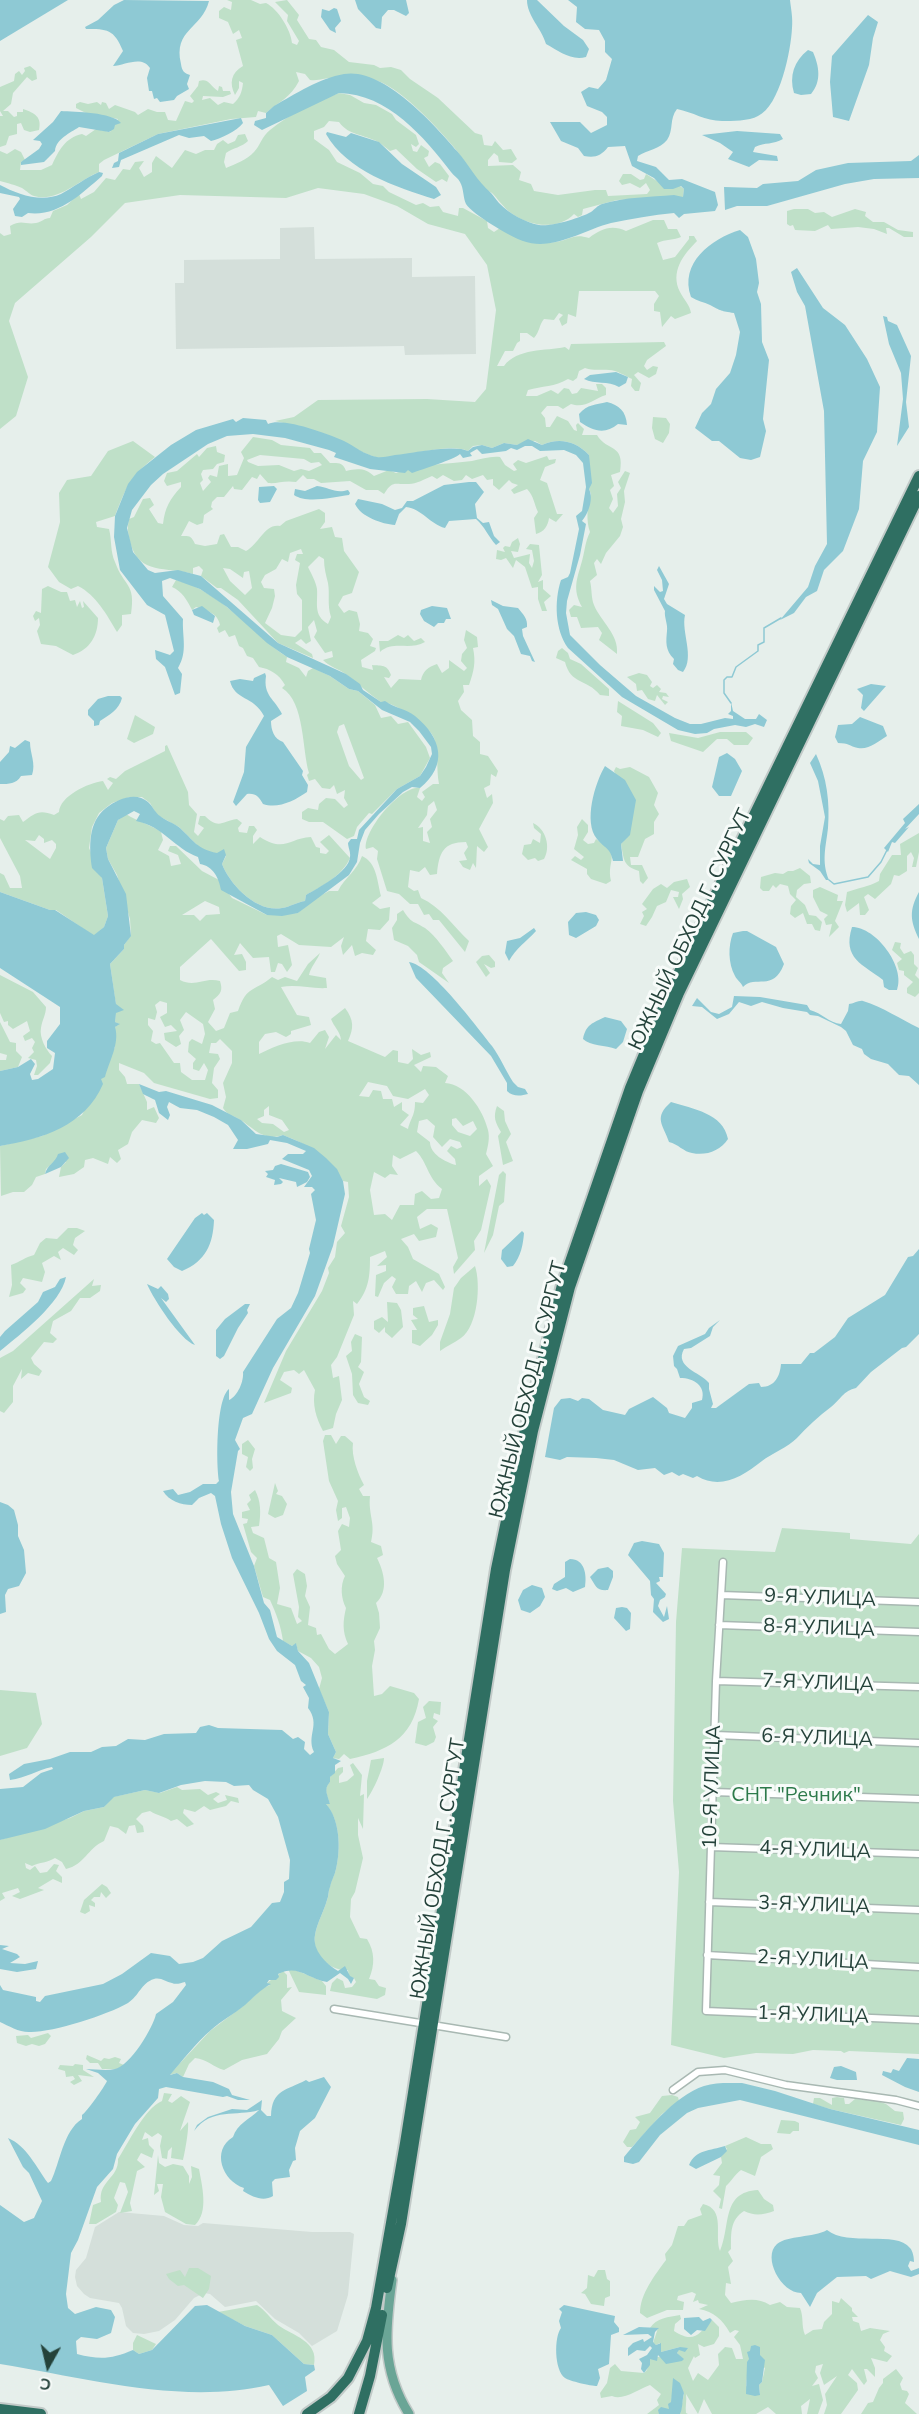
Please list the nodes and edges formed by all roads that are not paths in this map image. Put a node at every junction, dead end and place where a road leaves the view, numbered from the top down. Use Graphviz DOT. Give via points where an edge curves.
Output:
graph roads {
  1 [pos="919,476"];
  2 [pos="919,496"];
  3 [pos="723,1562"];
  4 [pos="721,1595"];
  5 [pos="919,1602"];
  6 [pos="719,1625"];
  7 [pos="919,1632"];
  8 [pos="716,1681"];
  9 [pos="919,1686"];
  10 [pos="715,1735"];
  11 [pos="919,1743"];
  12 [pos="713,1792"];
  13 [pos="919,1799"];
  14 [pos="711,1847"];
  15 [pos="919,1854"];
  16 [pos="709,1902"];
  17 [pos="919,1910"];
  18 [pos="706,1955"];
  19 [pos="919,1967"];
  20 [pos="334,2009"];
  21 [pos="706,2011"];
  22 [pos="919,2020"];
  23 [pos="429,2024"];
  24 [pos="506,2037"];
  25 [pos="673,2090"];
  26 [pos="919,2106"];
  27 [pos="397,2224"];
  28 [pos="0,2409"];
  29 [pos="41,2414"];
  30 [pos="307,2414"];
  31 [pos="359,2414"];
  32 [pos="409,2414"];
  1 -- 23 [label="highway, ЮЖНЫЙ ОБХОД Г. СУРГУТ" via="671,989 630,1088 562,1285 535,1384 501,1546"];
  2 -- 23 [label="highway, ЮЖНЫЙ ОБХОД Г. СУРГУТ" via="675,1002 638,1091 570,1287 536,1420 505,1570"];
  3 -- 4 [label="street, 10-Я УЛИЦА"];
  4 -- 5 [label="street, 9-Я УЛИЦА"];
  4 -- 6 [label="street, 10-Я УЛИЦА"];
  6 -- 7 [label="street, 8-Я УЛИЦА"];
  6 -- 8 [label="street, 10-Я УЛИЦА"];
  8 -- 9 [label="street, 7-Я УЛИЦА"];
  8 -- 10 [label="street, 10-Я УЛИЦА"];
  10 -- 11 [label="street, 6-Я УЛИЦА"];
  10 -- 12 [label="street, 10-Я УЛИЦА"];
  12 -- 13 [label="street"];
  12 -- 14 [label="street, 10-Я УЛИЦА"];
  14 -- 15 [label="street, 4-Я УЛИЦА"];
  14 -- 16 [label="street, 10-Я УЛИЦА"];
  16 -- 17 [label="street, 3-Я УЛИЦА"];
  16 -- 18 [label="street, 10-Я УЛИЦА"];
  18 -- 19 [label="street, 2-Я УЛИЦА"];
  18 -- 21 [label="street, 10-Я УЛИЦА"];
  20 -- 23 [label="street"];
  21 -- 22 [label="street, 1-Я УЛИЦА"];
  23 -- 24 [label="street"];
  23 -- 27 [label="highway, ЮЖНЫЙ ОБХОД Г. СУРГУТ"];
  25 -- 26 [label="street" via="698,2072 725,2070 786,2085"];
  27 -- 30 [label="highway, ЮЖНЫЙ ОБХОД Г. СУРГУТ" via="362,2354 341,2387"];
  27 -- 31 [label="highway, ЮЖНЫЙ ОБХОД Г. СУРГУТ" via="370,2376"];
  27 -- 32 [label="main road" via="386,2345 395,2388"];
  28 -- 29 [label="highway"];
}
